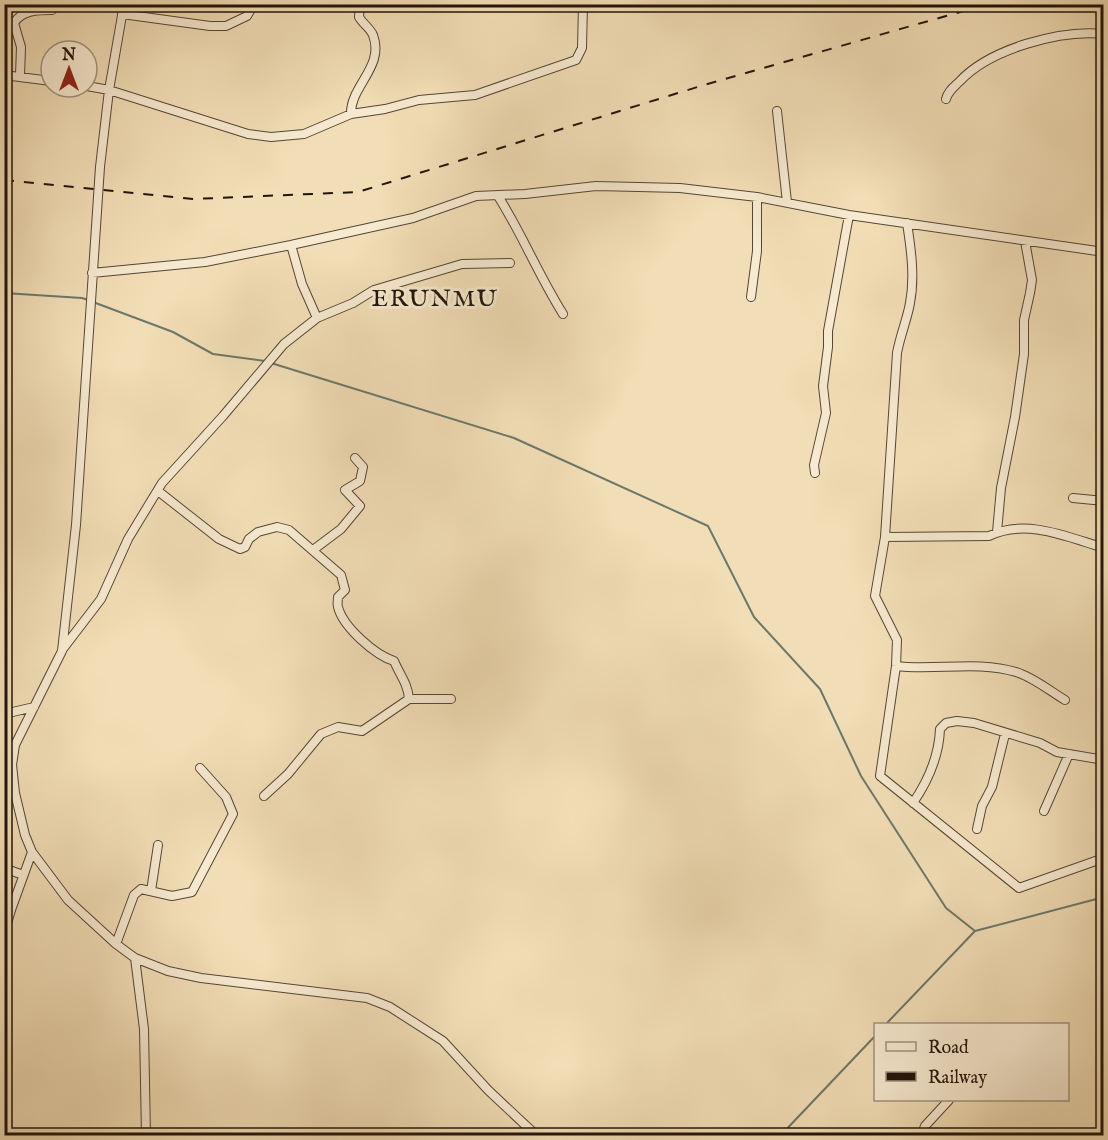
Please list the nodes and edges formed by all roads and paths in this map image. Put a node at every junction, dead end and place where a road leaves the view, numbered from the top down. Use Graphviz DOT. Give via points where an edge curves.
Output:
graph roads {
  1 [pos="124,4"];
  2 [pos="254,4"];
  3 [pos="360,4"];
  4 [pos="583,4"];
  5 [pos="52,10"];
  6 [pos="122,14"];
  7 [pos="1104,34"];
  8 [pos="4,75"];
  9 [pos="20,76"];
  10 [pos="39,79"];
  11 [pos="99,88"];
  12 [pos="109,90"];
  13 [pos="946,99"];
  14 [pos="777,111"];
  15 [pos="351,114"];
  16 [pos="498,196"];
  17 [pos="757,196"];
  18 [pos="787,202"];
  19 [pos="849,215"];
  20 [pos="907,223"];
  21 [pos="1025,241"];
  22 [pos="291,245"];
  23 [pos="1104,252"];
  24 [pos="510,263"];
  25 [pos="92,273"];
  26 [pos="751,297"];
  27 [pos="563,314"];
  28 [pos="317,318"];
  29 [pos="355,458"];
  30 [pos="815,474"];
  31 [pos="158,490"];
  32 [pos="1073,498"];
  33 [pos="1104,501"];
  34 [pos="997,532"];
  35 [pos="885,537"];
  36 [pos="1104,548"];
  37 [pos="314,550"];
  38 [pos="62,651"];
  39 [pos="896,666"];
  40 [pos="409,699"];
  41 [pos="451,699"];
  42 [pos="1065,700"];
  43 [pos="34,706"];
  44 [pos="4,714"];
  45 [pos="1005,734"];
  46 [pos="1069,754"];
  47 [pos="1104,760"];
  48 [pos="200,768"];
  49 [pos="264,796"];
  50 [pos="913,803"];
  51 [pos="1044,811"];
  52 [pos="977,829"];
  53 [pos="158,845"];
  54 [pos="32,852"];
  55 [pos="1104,858"];
  56 [pos="4,868"];
  57 [pos="23,875"];
  58 [pos="151,891"];
  59 [pos="4,933"];
  60 [pos="116,944"];
  61 [pos="135,958"];
  62 [pos="948,1101"];
  63 [pos="146,1136"];
  64 [pos="537,1136"];
  65 [pos="921,1136"];
  1 -- 6 [label="street"];
  2 -- 6 [label="street" via="247,16 225,26"];
  3 -- 15 [label="street" via="359,17 372,35 375,56 351,106"];
  4 -- 15 [label="street" via="582,48 576,60 475,95 419,100"];
  5 -- 9 [label="street" via="26,13 14,22 21,47"];
  6 -- 12 [label="street"];
  7 -- 13 [label="street" via="1067,36 1011,48 968,72"];
  8 -- 9 [label="street"];
  9 -- 10 [label="street"];
  11 -- 12 [label="street"];
  12 -- 15 [label="street" via="248,134 271,137 304,134"];
  12 -- 25 [label="street"];
  14 -- 18 [label="street"];
  16 -- 17 [label="street" via="596,186 680,188"];
  16 -- 22 [label="street" via="476,196 413,218"];
  16 -- 27 [label="street"];
  17 -- 18 [label="street"];
  17 -- 26 [label="street" via="757,251"];
  18 -- 19 [label="street"];
  19 -- 20 [label="street"];
  19 -- 30 [label="street" via="828,331 823,386 826,412"];
  20 -- 21 [label="street"];
  20 -- 35 [label="street" via="912,285 897,353"];
  21 -- 23 [label="street"];
  21 -- 34 [label="street" via="1030,293"];
  22 -- 25 [label="street" via="206,262"];
  22 -- 28 [label="street"];
  24 -- 28 [label="street" via="462,264 374,290"];
  25 -- 38 [label="street" via="76,525"];
  28 -- 31 [label="street" via="284,344"];
  29 -- 37 [label="street" via="363,467 360,481 345,490 360,506 341,529"];
  31 -- 37 [label="street" via="219,540 240,549 258,532 278,526"];
  31 -- 38 [label="street" via="128,539 101,599"];
  32 -- 33 [label="street"];
  34 -- 35 [label="street" via="989,536"];
  34 -- 36 [label="street" via="1039,528"];
  35 -- 39 [label="street" via="875,596 897,640"];
  37 -- 40 [label="street" via="340,575 345,590 338,597 338,607 370,648 394,661 408,686"];
  38 -- 43 [label="street"];
  39 -- 42 [label="street" via="972,666 1017,672"];
  39 -- 50 [label="street" via="880,776"];
  40 -- 41 [label="street"];
  40 -- 49 [label="street" via="362,731 338,727 321,734 282,781"];
  43 -- 44 [label="street"];
  43 -- 54 [label="street" via="15,745 12,765 15,792"];
  45 -- 46 [label="street"];
  45 -- 50 [label="street" via="974,723 946,723 940,729 931,773"];
  45 -- 52 [label="street"];
  46 -- 47 [label="street"];
  46 -- 51 [label="street"];
  48 -- 58 [label="street" via="226,797 233,814 192,892 172,896"];
  50 -- 55 [label="street" via="1019,888"];
  53 -- 58 [label="street"];
  54 -- 57 [label="street"];
  54 -- 60 [label="street" via="68,900"];
  56 -- 57 [label="street"];
  57 -- 59 [label="street"];
  58 -- 60 [label="street" via="141,889 134,895"];
  60 -- 61 [label="street"];
  61 -- 63 [label="street" via="144,1029"];
  61 -- 64 [label="street" via="190,976 367,998 390,1007 443,1041"];
  62 -- 65 [label="street"];
}
